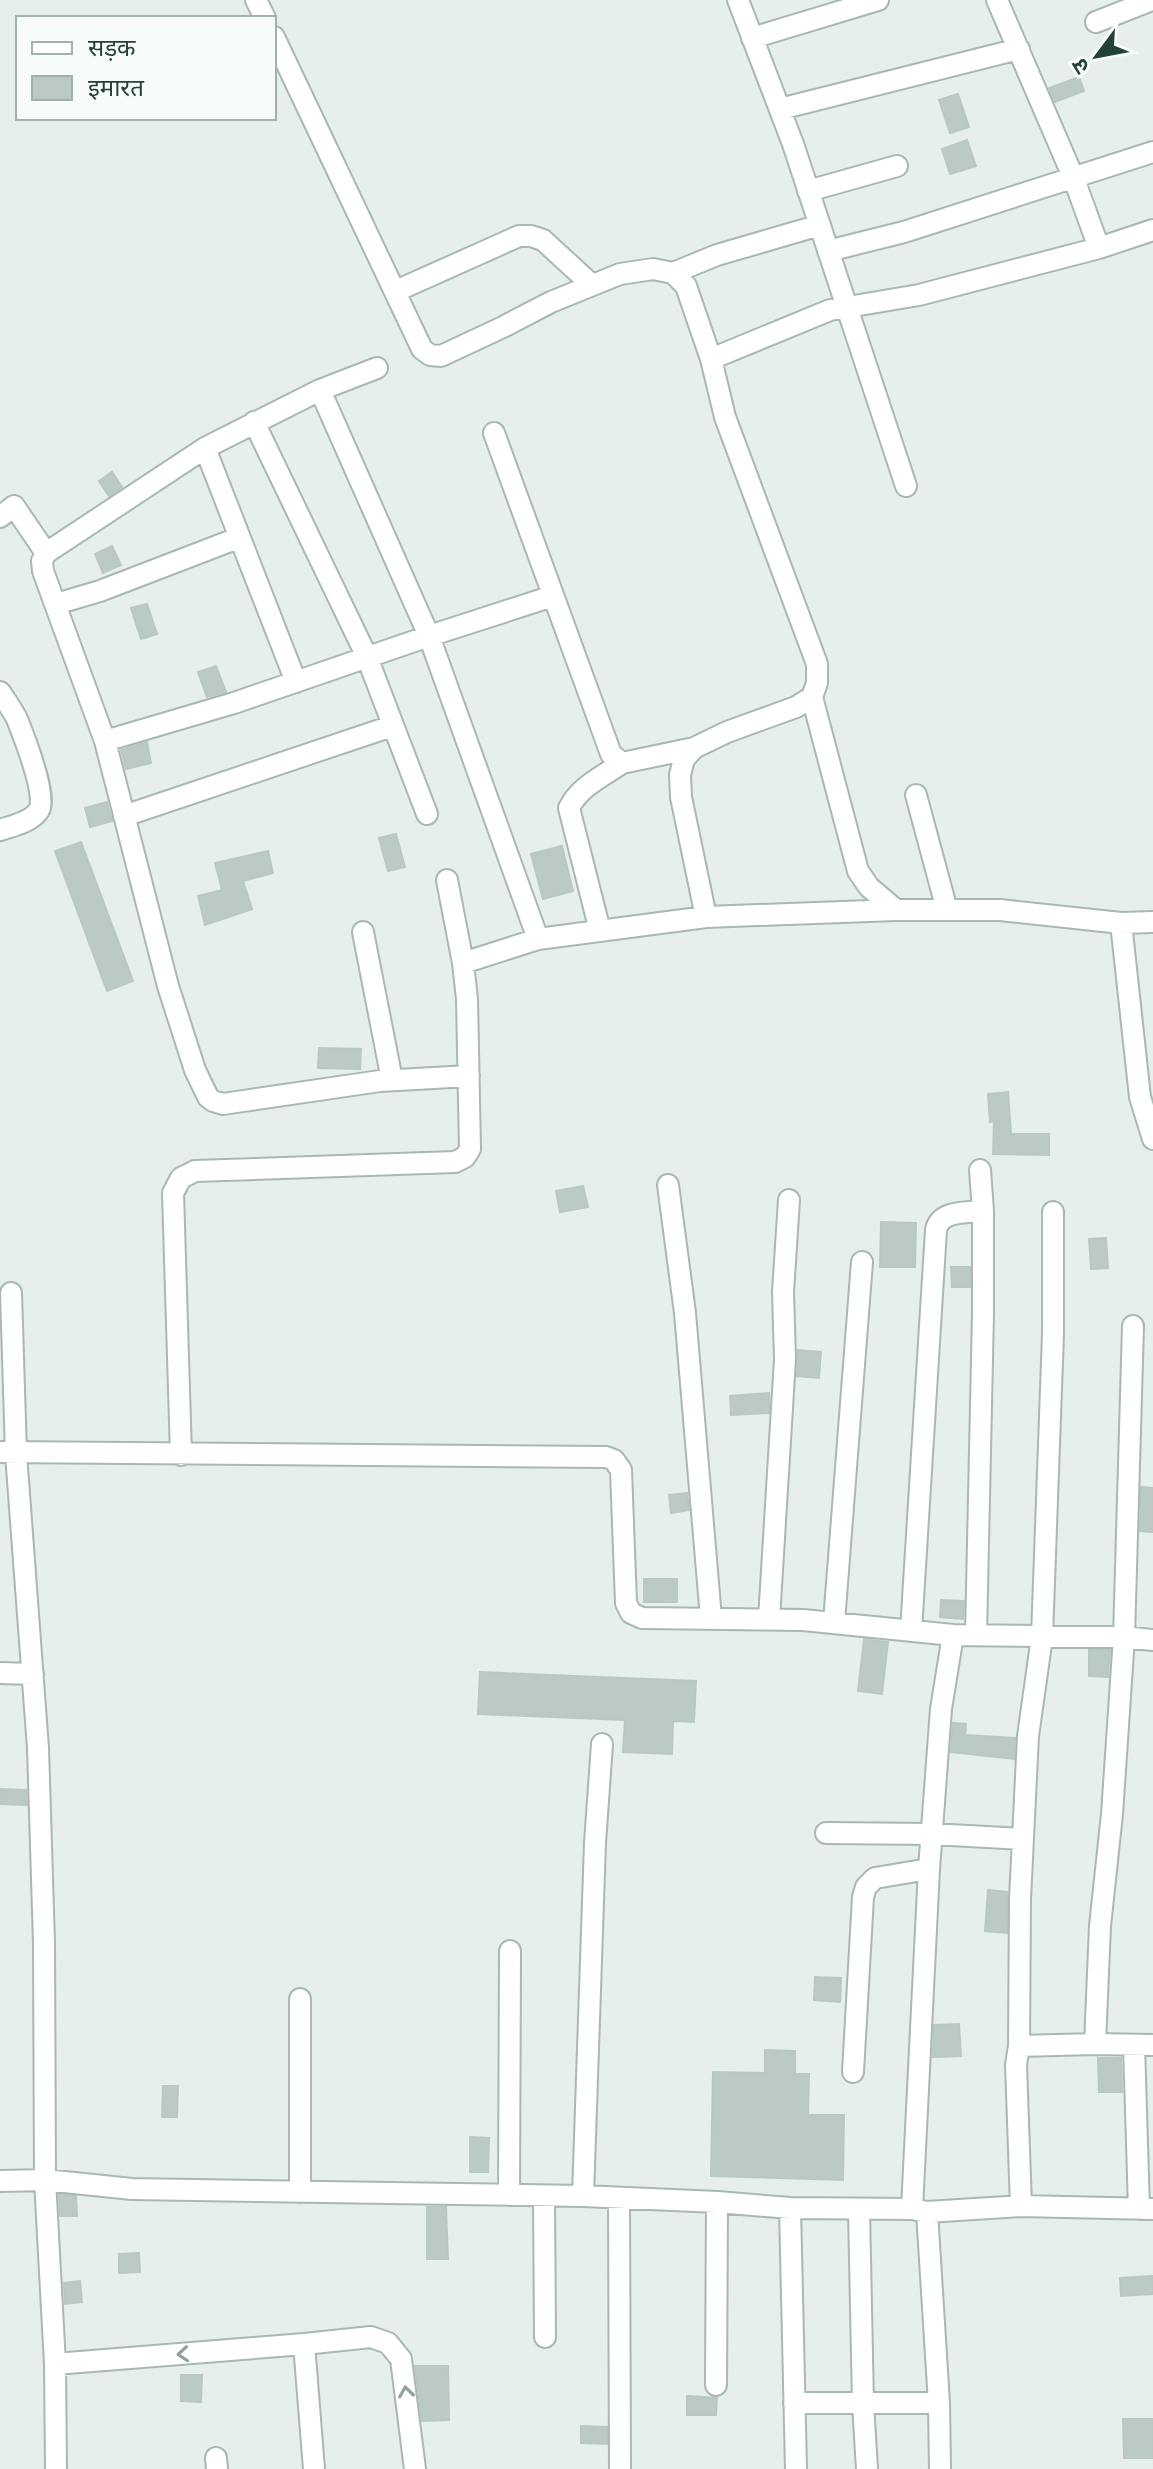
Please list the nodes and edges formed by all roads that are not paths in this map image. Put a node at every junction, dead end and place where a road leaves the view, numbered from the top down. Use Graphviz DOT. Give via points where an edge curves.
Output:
graph roads {
  1 [pos="738,0"];
  2 [pos="878,0"];
  3 [pos="997,0"];
  4 [pos="1152,0"];
  5 [pos="1096,22"];
  6 [pos="752,38"];
  7 [pos="276,41"];
  8 [pos="1019,49"];
  9 [pos="780,109"];
  10 [pos="1153,152"];
  11 [pos="897,166"];
  12 [pos="1074,179"];
  13 [pos="808,191"];
  14 [pos="820,225"];
  15 [pos="1153,230"];
  16 [pos="1099,248"];
  17 [pos="828,251"];
  18 [pos="673,273"];
  19 [pos="592,285"];
  20 [pos="396,291"];
  21 [pos="846,308"];
  22 [pos="711,359"];
  23 [pos="377,368"];
  24 [pos="320,390"];
  25 [pos="254,422"];
  26 [pos="494,433"];
  27 [pos="205,448"];
  28 [pos="906,486"];
  29 [pos="0,517"];
  30 [pos="238,538"];
  31 [pos="46,553"];
  32 [pos="553,596"];
  33 [pos="56,604"];
  34 [pos="429,636"];
  35 [pos="367,657"];
  36 [pos="296,682"];
  37 [pos="0,692"];
  38 [pos="812,697"];
  39 [pos="8,721"];
  40 [pos="392,726"];
  41 [pos="105,741"];
  42 [pos="694,748"];
  43 [pos="622,763"];
  44 [pos="916,795"];
  45 [pos="427,814"];
  46 [pos="124,816"];
  47 [pos="0,830"];
  48 [pos="447,880"];
  49 [pos="896,910"];
  50 [pos="947,910"];
  51 [pos="706,917"];
  52 [pos="1153,922"];
  53 [pos="1121,923"];
  54 [pos="600,931"];
  55 [pos="363,932"];
  56 [pos="538,939"];
  57 [pos="463,963"];
  58 [pos="469,1076"];
  59 [pos="392,1080"];
  60 [pos="1153,1139"];
  61 [pos="980,1170"];
  62 [pos="668,1185"];
  63 [pos="789,1200"];
  64 [pos="983,1211"];
  65 [pos="1053,1212"];
  66 [pos="862,1262"];
  67 [pos="11,1293"];
  68 [pos="1133,1326"];
  69 [pos="8,1453"];
  70 [pos="181,1455"];
  71 [pos="711,1618"];
  72 [pos="769,1619"];
  73 [pos="834,1622"];
  74 [pos="911,1631"];
  75 [pos="953,1635"];
  76 [pos="976,1635"];
  77 [pos="1042,1637"];
  78 [pos="1124,1637"];
  79 [pos="1153,1640"];
  80 [pos="0,1673"];
  81 [pos="33,1674"];
  82 [pos="602,1744"];
  83 [pos="826,1833"];
  84 [pos="932,1834"];
  85 [pos="1023,1839"];
  86 [pos="929,1869"];
  87 [pos="510,1951"];
  88 [pos="300,1999"];
  89 [pos="1095,2044"];
  90 [pos="1144,2045"];
  91 [pos="1019,2046"];
  92 [pos="853,2072"];
  93 [pos="45,2180"];
  94 [pos="0,2181"];
  95 [pos="300,2192"];
  96 [pos="509,2195"];
  97 [pos="544,2196"];
  98 [pos="583,2196"];
  99 [pos="619,2199"];
  100 [pos="717,2202"];
  101 [pos="1021,2206"];
  102 [pos="790,2208"];
  103 [pos="1146,2209"];
  104 [pos="859,2210"];
  105 [pos="919,2211"];
  106 [pos="545,2337"];
  107 [pos="304,2344"];
  108 [pos="55,2364"];
  109 [pos="716,2385"];
  110 [pos="794,2403"];
  111 [pos="939,2403"];
  112 [pos="863,2404"];
  113 [pos="56,2469"];
  114 [pos="314,2469"];
  115 [pos="415,2469"];
  116 [pos="620,2469"];
  117 [pos="796,2469"];
  118 [pos="867,2469"];
  119 [pos="940,2469"];
  1 -- 6 [label="street"];
  2 -- 6 [label="street"];
  3 -- 8 [label="street"];
  4 -- 5 [label="street"];
  6 -- 9 [label="street"];
  7 -- 20 [label="street"];
  8 -- 9 [label="street"];
  8 -- 12 [label="street"];
  9 -- 13 [label="street"];
  10 -- 12 [label="street"];
  11 -- 13 [label="street"];
  12 -- 16 [label="street"];
  12 -- 17 [label="street"];
  13 -- 14 [label="street"];
  14 -- 17 [label="street"];
  14 -- 18 [label="street"];
  15 -- 16 [label="street"];
  16 -- 21 [label="street" via="919,295"];
  17 -- 21 [label="street"];
  18 -- 19 [label="street" via="653,269"];
  18 -- 22 [label="street" via="686,286"];
  19 -- 20 [label="street" via="543,240 519,236"];
  19 -- 20 [label="street" via="441,356 422,349"];
  21 -- 22 [label="street"];
  21 -- 28 [label="street"];
  22 -- 38 [label="street" via="725,417 817,664"];
  23 -- 24 [label="street"];
  24 -- 25 [label="street"];
  24 -- 34 [label="street"];
  25 -- 27 [label="street"];
  25 -- 35 [label="street"];
  26 -- 32 [label="street"];
  27 -- 30 [label="street"];
  27 -- 31 [label="street"];
  29 -- 31 [label="street" via="14,506"];
  30 -- 33 [label="street"];
  30 -- 36 [label="street"];
  31 -- 33 [label="street" via="43,571"];
  32 -- 34 [label="street"];
  32 -- 43 [label="street" via="607,747"];
  33 -- 41 [label="street"];
  34 -- 35 [label="street"];
  34 -- 56 [label="street"];
  35 -- 36 [label="street"];
  35 -- 40 [label="street"];
  36 -- 41 [label="street"];
  37 -- 39 [label="street"];
  38 -- 42 [label="street"];
  38 -- 49 [label="street" via="858,871"];
  39 -- 47 [label="street" via="30,755 41,801 27,820"];
  40 -- 45 [label="street"];
  40 -- 46 [label="street"];
  41 -- 46 [label="street"];
  42 -- 43 [label="street"];
  42 -- 51 [label="street" via="684,759 681,797"];
  43 -- 54 [label="street" via="582,790 569,808"];
  44 -- 50 [label="street"];
  46 -- 59 [label="street" via="168,986 208,1097 223,1104"];
  48 -- 57 [label="street"];
  49 -- 50 [label="street"];
  49 -- 51 [label="street"];
  50 -- 53 [label="street"];
  51 -- 54 [label="street"];
  52 -- 53 [label="street"];
  53 -- 60 [label="street" via="1140,1097"];
  54 -- 56 [label="street"];
  55 -- 59 [label="street"];
  56 -- 57 [label="street"];
  57 -- 58 [label="street"];
  58 -- 59 [label="street"];
  58 -- 70 [label="street" via="470,1149 455,1162 195,1171 181,1178 173,1193"];
  61 -- 64 [label="street"];
  62 -- 71 [label="street" via="685,1313"];
  63 -- 72 [label="street"];
  64 -- 74 [label="street" via="943,1217 937,1224"];
  64 -- 76 [label="street"];
  65 -- 77 [label="street"];
  66 -- 73 [label="street"];
  67 -- 69 [label="street"];
  68 -- 78 [label="street"];
  69 -- 70 [label="street"];
  69 -- 81 [label="street"];
  70 -- 71 [label="street" via="606,1457 621,1470 626,1603 631,1613 642,1618"];
  71 -- 72 [label="street"];
  72 -- 73 [label="street"];
  73 -- 74 [label="street"];
  74 -- 75 [label="street"];
  75 -- 76 [label="street"];
  75 -- 84 [label="street" via="941,1709"];
  76 -- 77 [label="street"];
  77 -- 78 [label="street"];
  77 -- 85 [label="street" via="1028,1736"];
  78 -- 79 [label="street"];
  78 -- 89 [label="street"];
  80 -- 81 [label="street"];
  81 -- 93 [label="street" via="44,1943"];
  82 -- 98 [label="street"];
  83 -- 84 [label="street"];
  84 -- 85 [label="street"];
  84 -- 86 [label="street"];
  85 -- 91 [label="street"];
  86 -- 92 [label="street" via="875,1878 866,1887"];
  86 -- 105 [label="street"];
  87 -- 96 [label="street"];
  88 -- 95 [label="street"];
  89 -- 90 [label="street"];
  89 -- 91 [label="street"];
  90 -- 103 [label="street"];
  91 -- 101 [label="street"];
  93 -- 94 [label="street"];
  93 -- 95 [label="street" via="132,2189"];
  93 -- 108 [label="street"];
  95 -- 96 [label="street"];
  96 -- 97 [label="street"];
  97 -- 98 [label="street"];
  97 -- 106 [label="street"];
  98 -- 99 [label="street"];
  99 -- 100 [label="street"];
  99 -- 116 [label="street"];
  100 -- 102 [label="street"];
  100 -- 109 [label="street"];
  101 -- 103 [label="street"];
  101 -- 105 [label="street"];
  102 -- 104 [label="street"];
  102 -- 110 [label="street"];
  104 -- 105 [label="street"];
  104 -- 112 [label="street"];
  105 -- 111 [label="street"];
  107 -- 108 [label="street, one-way"];
  107 -- 114 [label="street"];
  115 -- 107 [label="street, one-way" via="401,2359 388,2343 371,2337"];
  108 -- 113 [label="street"];
  110 -- 112 [label="street"];
  110 -- 117 [label="street"];
  111 -- 112 [label="street"];
  111 -- 119 [label="street"];
  112 -- 118 [label="street"];
}
